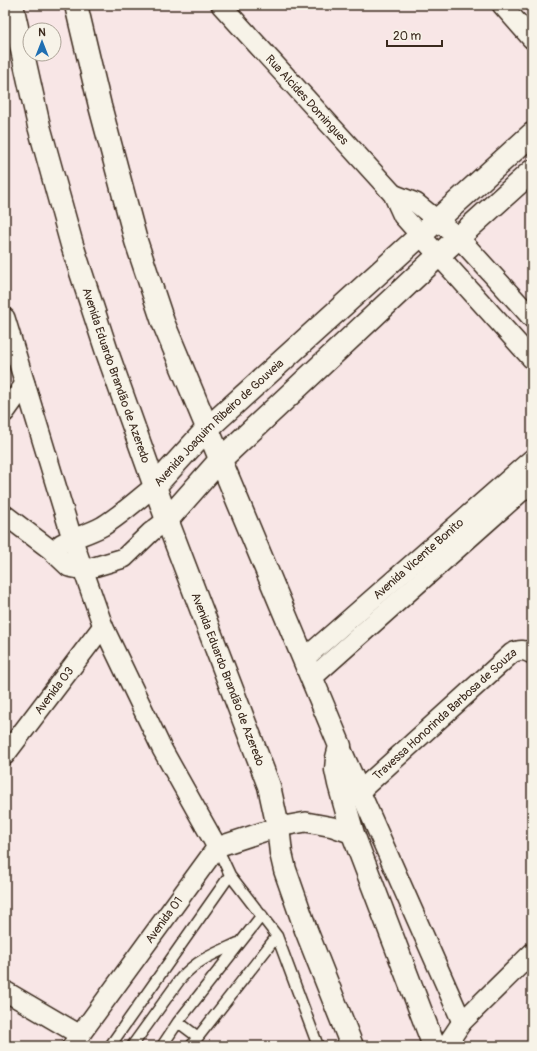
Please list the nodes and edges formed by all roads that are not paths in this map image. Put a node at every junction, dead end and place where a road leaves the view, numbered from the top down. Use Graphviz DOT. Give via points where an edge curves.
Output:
graph roads {
  1 [pos="12,5"];
  2 [pos="76,5"];
  3 [pos="222,5"];
  4 [pos="502,5"];
  5 [pos="532,39"];
  6 [pos="532,134"];
  7 [pos="532,171"];
  8 [pos="393,194"];
  9 [pos="438,219"];
  10 [pos="421,235"];
  11 [pos="459,238"];
  12 [pos="439,255"];
  13 [pos="5,318"];
  14 [pos="532,318"];
  15 [pos="532,328"];
  16 [pos="517,342"];
  17 [pos="532,359"];
  18 [pos="10,361"];
  19 [pos="25,384"];
  20 [pos="5,412"];
  21 [pos="207,429"];
  22 [pos="532,459"];
  23 [pos="220,460"];
  24 [pos="532,482"];
  25 [pos="155,486"];
  26 [pos="5,514"];
  27 [pos="167,520"];
  28 [pos="72,538"];
  29 [pos="51,550"];
  30 [pos="84,570"];
  31 [pos="103,626"];
  32 [pos="532,654"];
  33 [pos="308,669"];
  34 [pos="340,746"];
  35 [pos="5,755"];
  36 [pos="361,790"];
  37 [pos="278,827"];
  38 [pos="353,834"];
  39 [pos="216,847"];
  40 [pos="230,875"];
  41 [pos="262,915"];
  42 [pos="277,936"];
  43 [pos="240,942"];
  44 [pos="532,953"];
  45 [pos="5,991"];
  46 [pos="178,1022"];
  47 [pos="462,1022"];
  48 [pos="198,1037"];
  49 [pos="76,1041"];
  50 [pos="110,1046"];
  51 [pos="132,1046"];
  52 [pos="162,1046"];
  53 [pos="191,1046"];
  54 [pos="318,1046"];
  55 [pos="352,1046"];
  56 [pos="434,1046"];
  57 [pos="446,1046"];
  1 -- 25 [label="main road, Avenida Eduardo Brandão de Azeredo" via="39,126 70,237 107,352"];
  2 -- 21 [label="main road" via="136,241 163,322"];
  3 -- 8 [label="street, Rua Alcides Domingues"];
  4 -- 5 [label="street"];
  6 -- 9 [label="main road, Avenida Joaquim Ribeiro de Gouveia"];
  7 -- 11 [label="main road"];
  8 -- 9 [label="street, Rua Alcides Domingues" via="416,203"];
  8 -- 10 [label="street, Rua Alcides Domingues" via="403,216"];
  9 -- 10 [label="main road, Avenida Joaquim Ribeiro de Gouveia"];
  9 -- 11 [label="street, Rua Alcides Domingues"];
  10 -- 12 [label="street, Rua Alcides Domingues"];
  10 -- 21 [label="main road, Avenida Joaquim Ribeiro de Gouveia"];
  11 -- 12 [label="main road"];
  11 -- 14 [label="street, Rua Alcides Domingues"];
  12 -- 16 [label="street, Rua Alcides Domingues"];
  12 -- 23 [label="main road"];
  13 -- 18 [label="street"];
  15 -- 16 [label="street"];
  16 -- 17 [label="street, Rua Alcides Domingues"];
  18 -- 19 [label="street"];
  19 -- 20 [label="street"];
  19 -- 28 [label="street"];
  21 -- 23 [label="main road"];
  21 -- 25 [label="main road, Avenida Joaquim Ribeiro de Gouveia"];
  22 -- 33 [label="street, Avenida Vicente Bonito"];
  23 -- 27 [label="main road"];
  23 -- 33 [label="main road"];
  24 -- 33 [label="street, Avenida Vicente Bonito"];
  25 -- 27 [label="main road, Avenida Eduardo Brandão de Azeredo"];
  25 -- 28 [label="street, Avenida Joaquim Ribeiro de Gouveia" via="104,525"];
  26 -- 29 [label="street"];
  27 -- 30 [label="street" via="124,558"];
  27 -- 37 [label="main road, Avenida Eduardo Brandão de Azeredo" via="269,786"];
  28 -- 29 [label="street, Avenida Joaquim Ribeiro de Gouveia"];
  28 -- 30 [label="street"];
  29 -- 30 [label="street" via="69,567"];
  30 -- 31 [label="street"];
  31 -- 35 [label="street, Avenida 03"];
  31 -- 39 [label="street" via="162,749"];
  32 -- 36 [label="street, Travessa Honorinda Barbosa de Souza" via="526,650 512,653"];
  33 -- 34 [label="main road"];
  34 -- 36 [label="street"];
  34 -- 38 [label="main road" via="336,770"];
  36 -- 47 [label="street"];
  37 -- 38 [label="street" via="311,823"];
  37 -- 39 [label="street"];
  37 -- 55 [label="main road, Avenida Eduardo Brandão de Azeredo" via="285,870"];
  38 -- 56 [label="main road"];
  39 -- 40 [label="lane"];
  39 -- 49 [label="street, Avenida 01"];
  40 -- 41 [label="lane"];
  40 -- 50 [label="lane"];
  41 -- 42 [label="lane"];
  41 -- 43 [label="lane"];
  42 -- 48 [label="lane"];
  42 -- 54 [label="lane"];
  43 -- 46 [label="lane"];
  43 -- 51 [label="lane" via="204,958 188,970"];
  44 -- 47 [label="street"];
  45 -- 49 [label="street"];
  46 -- 48 [label="lane"];
  46 -- 52 [label="lane"];
  47 -- 57 [label="street"];
  48 -- 53 [label="lane"];
}
